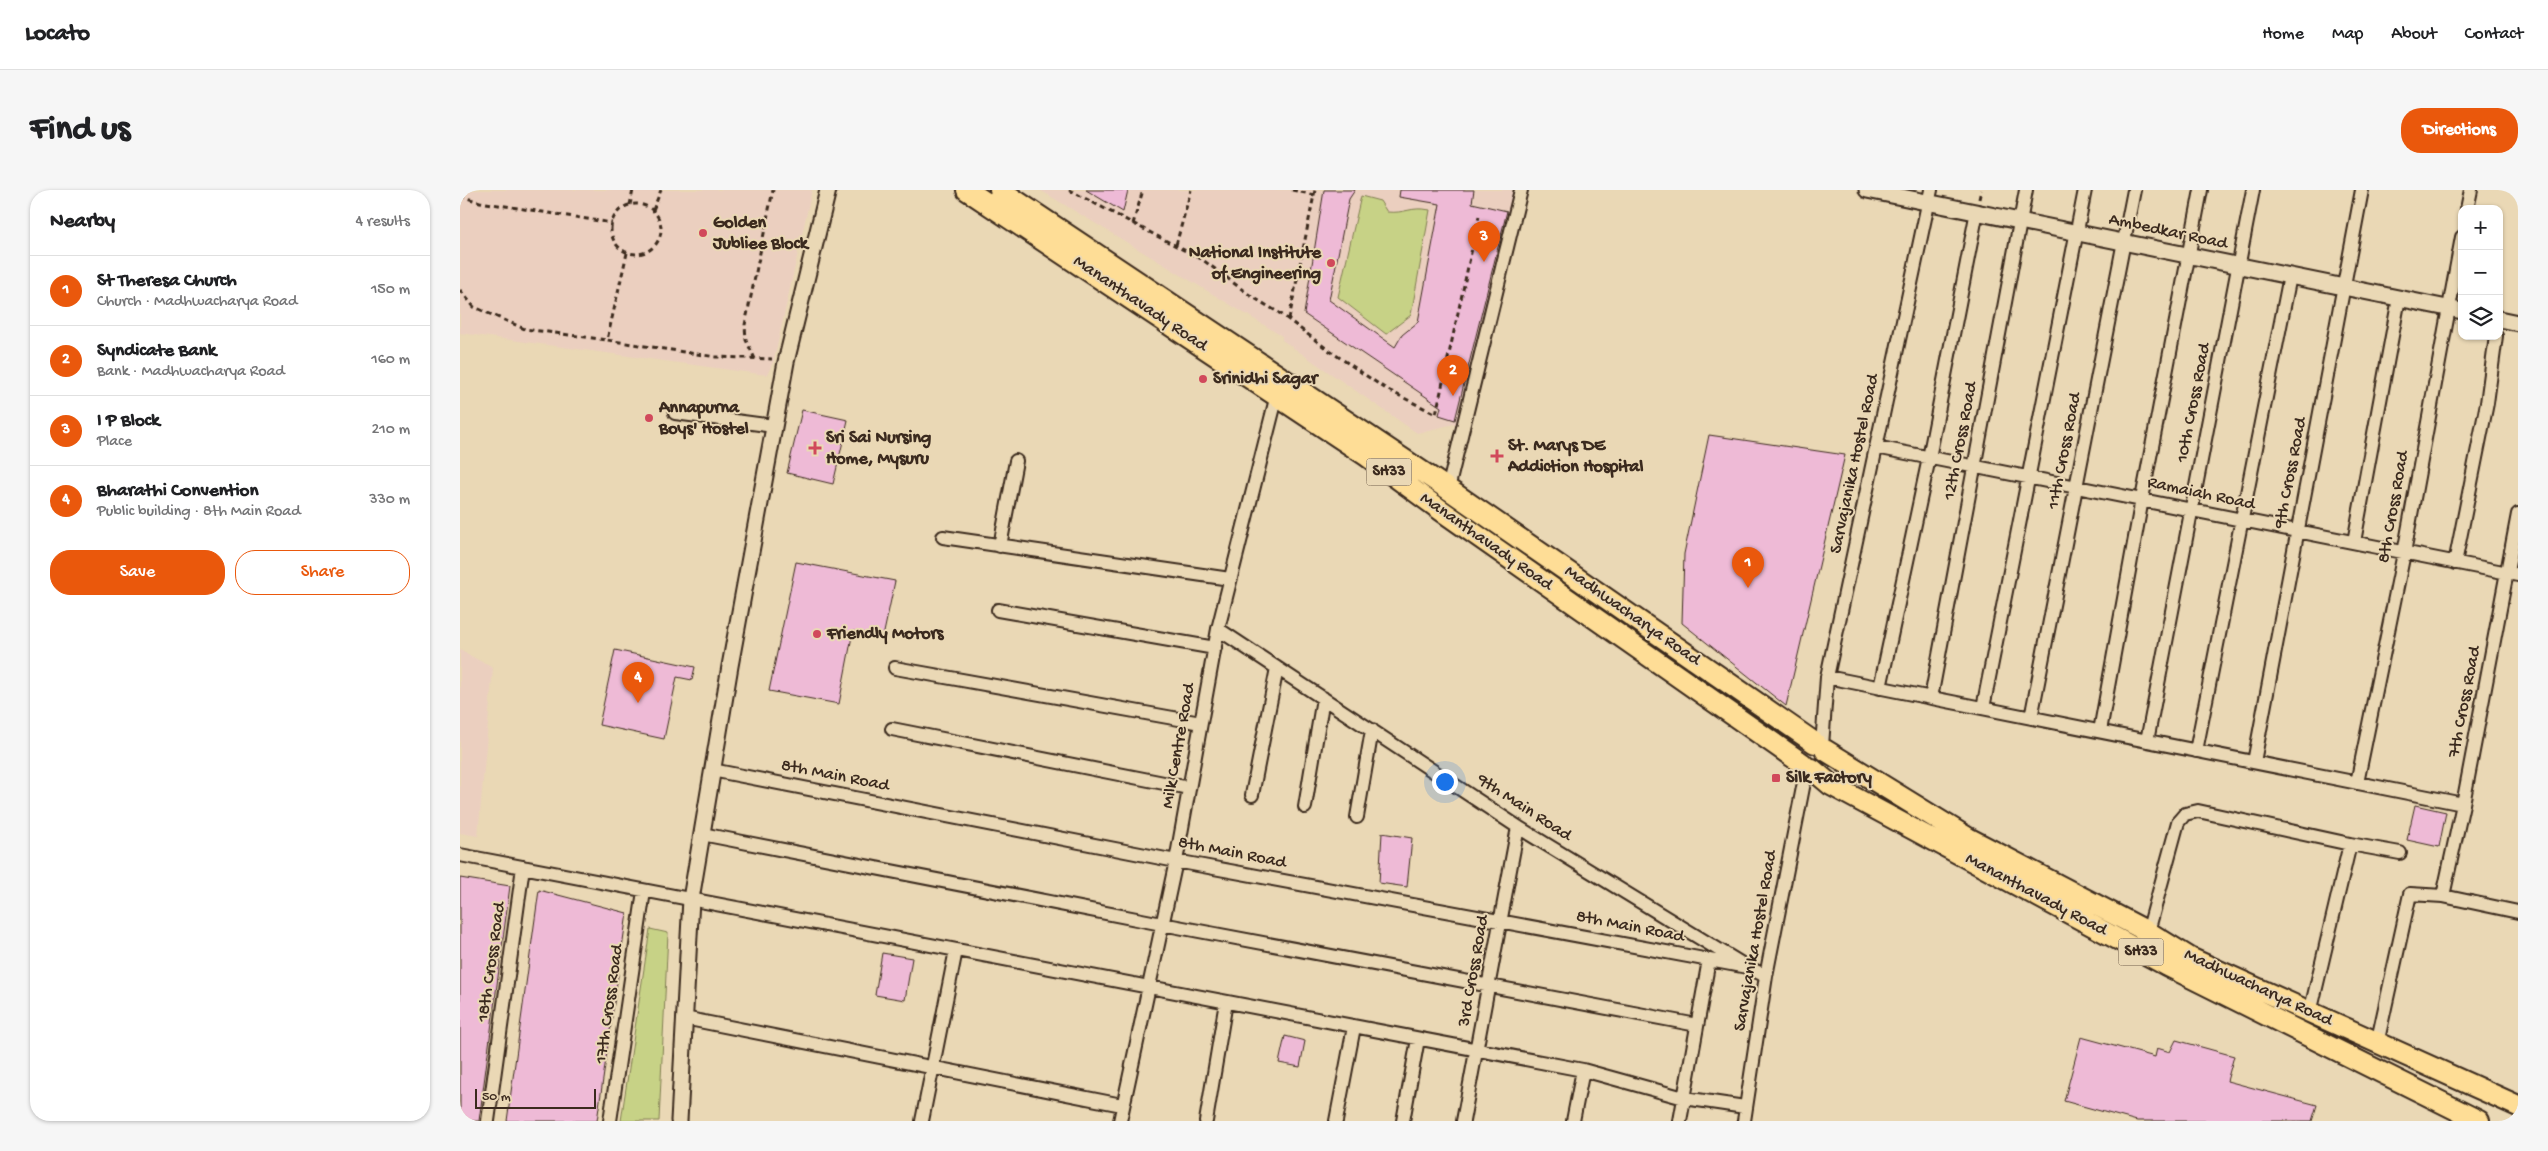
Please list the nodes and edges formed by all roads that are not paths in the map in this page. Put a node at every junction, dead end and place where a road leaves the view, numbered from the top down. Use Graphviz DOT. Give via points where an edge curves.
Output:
graph roads {
  1 [pos="828,190"];
  2 [pos="968,190"];
  3 [pos="1000,190"];
  4 [pos="1521,190"];
  5 [pos="1867,190"];
  6 [pos="2026,190"];
  7 [pos="2085,190"];
  8 [pos="2134,190"];
  9 [pos="2201,190"];
  10 [pos="2253,190"];
  11 [pos="2362,190"];
  12 [pos="2471,190"];
  13 [pos="1930,196"];
  14 [pos="2468,205"];
  15 [pos="1977,211"];
  16 [pos="2021,220"];
  17 [pos="2076,232"];
  18 [pos="2124,242"];
  19 [pos="2461,250"];
  20 [pos="2189,254"];
  21 [pos="2238,265"];
  22 [pos="2290,276"];
  23 [pos="2344,287"];
  24 [pos="2399,298"];
  25 [pos="2455,310"];
  26 [pos="2503,320"];
  27 [pos="2518,323"];
  28 [pos="2495,340"];
  29 [pos="1280,387"];
  30 [pos="675,413"];
  31 [pos="774,426"];
  32 [pos="1876,448"];
  33 [pos="1930,458"];
  34 [pos="1016,461"];
  35 [pos="1974,467"];
  36 [pos="2027,478"];
  37 [pos="2076,487"];
  38 [pos="1448,489"];
  39 [pos="2142,499"];
  40 [pos="2191,510"];
  41 [pos="1442,511"];
  42 [pos="2518,514"];
  43 [pos="2242,520"];
  44 [pos="2298,531"];
  45 [pos="943,537"];
  46 [pos="2354,542"];
  47 [pos="1000,546"];
  48 [pos="2404,553"];
  49 [pos="2455,563"];
  50 [pos="2512,574"];
  51 [pos="1230,579"];
  52 [pos="998,610"];
  53 [pos="1218,629"];
  54 [pos="1215,648"];
  55 [pos="895,668"];
  56 [pos="1277,668"];
  57 [pos="1827,677"];
  58 [pos="1880,688"];
  59 [pos="1324,698"];
  60 [pos="1930,698"];
  61 [pos="1983,708"];
  62 [pos="2032,718"];
  63 [pos="1201,723"];
  64 [pos="892,729"];
  65 [pos="1372,730"];
  66 [pos="2100,731"];
  67 [pos="2147,741"];
  68 [pos="1820,746"];
  69 [pos="2196,750"];
  70 [pos="2254,762"];
  71 [pos="1807,767"];
  72 [pos="712,770"];
  73 [pos="2357,783"];
  74 [pos="1189,788"];
  75 [pos="1252,795"];
  76 [pos="2463,804"];
  77 [pos="1305,808"];
  78 [pos="1357,817"];
  79 [pos="1518,827"];
  80 [pos="702,834"];
  81 [pos="2350,844"];
  82 [pos="2400,854"];
  83 [pos="460,855"];
  84 [pos="1176,861"];
  85 [pos="523,867"];
  86 [pos="644,891"];
  87 [pos="2443,896"];
  88 [pos="691,899"];
  89 [pos="2518,912"];
  90 [pos="1501,920"];
  91 [pos="1162,924"];
  92 [pos="2148,932"];
  93 [pos="956,950"];
  94 [pos="1709,960"];
  95 [pos="1747,967"];
  96 [pos="1766,976"];
  97 [pos="1489,986"];
  98 [pos="1148,987"];
  99 [pos="1226,1002"];
  100 [pos="2310,1013"];
  101 [pos="684,1018"];
  102 [pos="1697,1025"];
  103 [pos="1354,1027"];
  104 [pos="1418,1039"];
  105 [pos="2377,1044"];
  106 [pos="1477,1050"];
  107 [pos="931,1066"];
  108 [pos="1583,1070"];
  109 [pos="1684,1098"];
  110 [pos="1122,1105"];
  111 [pos="2518,1106"];
  112 [pos="1745,1107"];
  113 [pos="488,1121"];
  114 [pos="610,1121"];
  115 [pos="679,1121"];
  116 [pos="922,1121"];
  117 [pos="1120,1121"];
  118 [pos="1206,1121"];
  119 [pos="1336,1121"];
  120 [pos="1403,1121"];
  121 [pos="1463,1121"];
  122 [pos="1573,1121"];
  123 [pos="1680,1121"];
  124 [pos="1744,1121"];
  125 [pos="2479,1121"];
  1 -- 31 [label="street" via="786,362"];
  2 -- 29 [label="main road, Mananthavady Road / SH33"];
  3 -- 29 [label="main road, Madhwacharya Road"];
  4 -- 38 [label="street"];
  5 -- 13 [label="street, Ambedkar Road"];
  6 -- 16 [label="street, 12th Cross Road"];
  7 -- 17 [label="street"];
  8 -- 18 [label="street, 11th Cross Road"];
  9 -- 20 [label="street"];
  10 -- 21 [label="street, 10th Cross Road"];
  11 -- 23 [label="street, 9th Cross Road"];
  12 -- 14 [label="street"];
  13 -- 15 [label="street, Ambedkar Road"];
  13 -- 32 [label="street, Sarvajanika Hostel Road"];
  15 -- 16 [label="street, Ambedkar Road"];
  15 -- 33 [label="street"];
  16 -- 17 [label="street, Ambedkar Road"];
  16 -- 35 [label="street, 12th Cross Road"];
  17 -- 18 [label="street, Ambedkar Road"];
  17 -- 36 [label="street"];
  18 -- 20 [label="street, Ambedkar Road"];
  18 -- 37 [label="street, 11th Cross Road"];
  19 -- 25 [label="street, 8th Cross Road"];
  20 -- 21 [label="street, Ambedkar Road"];
  20 -- 39 [label="street"];
  21 -- 22 [label="street, Ambedkar Road"];
  21 -- 40 [label="street, 10th Cross Road"];
  22 -- 23 [label="street, Ambedkar Road"];
  22 -- 43 [label="street"];
  23 -- 24 [label="street, Ambedkar Road"];
  23 -- 44 [label="street, 9th Cross Road"];
  24 -- 25 [label="street, Ambedkar Road"];
  24 -- 46 [label="street"];
  25 -- 48 [label="street, 8th Cross Road"];
  26 -- 27 [label="street"];
  28 -- 49 [label="street"];
  29 -- 38 [label="main road, Madhwacharya Road"];
  29 -- 41 [label="main road, Mananthavady Road / SH33"];
  29 -- 51 [label="street, Milk Centre Road"];
  30 -- 31 [label="street"];
  31 -- 72 [label="street"];
  32 -- 33 [label="street, Ramaiah Road"];
  32 -- 57 [label="street, Sarvajanika Hostel Road"];
  33 -- 35 [label="street, Ramaiah Road"];
  33 -- 58 [label="street"];
  34 -- 47 [label="street"];
  35 -- 36 [label="street, Ramaiah Road"];
  35 -- 60 [label="street, 12th Cross Road"];
  36 -- 37 [label="street, Ramaiah Road"];
  36 -- 61 [label="street"];
  37 -- 39 [label="street, Ramaiah Road"];
  37 -- 62 [label="street, 11th Cross Road"];
  38 -- 41 [label="street"];
  38 -- 68 [label="main road, Madhwacharya Road"];
  39 -- 40 [label="street, Ramaiah Road"];
  39 -- 66 [label="street"];
  40 -- 43 [label="street, Ramaiah Road"];
  40 -- 67 [label="street, 10th Cross Road"];
  41 -- 71 [label="main road, Mananthavady Road / SH33"];
  42 -- 50 [label="street, 7th Cross Road"];
  43 -- 44 [label="street, Ramaiah Road"];
  43 -- 69 [label="street"];
  44 -- 46 [label="street, Ramaiah Road"];
  44 -- 70 [label="street, 9th Cross Road"];
  45 -- 47 [label="street"];
  46 -- 48 [label="street, Ramaiah Road"];
  47 -- 51 [label="street"];
  48 -- 49 [label="street, Ramaiah Road"];
  48 -- 73 [label="street, 8th Cross Road"];
  49 -- 50 [label="street, Ramaiah Road"];
  50 -- 76 [label="street, 7th Cross Road"];
  51 -- 53 [label="street, Milk Centre Road"];
  52 -- 54 [label="street"];
  53 -- 54 [label="street, Milk Centre Road"];
  53 -- 56 [label="street, 9th Main Road"];
  54 -- 63 [label="street, Milk Centre Road"];
  55 -- 63 [label="street"];
  56 -- 59 [label="street, 9th Main Road"];
  56 -- 75 [label="street"];
  57 -- 58 [label="street"];
  57 -- 68 [label="street, Sarvajanika Hostel Road"];
  58 -- 60 [label="street"];
  59 -- 65 [label="street, 9th Main Road"];
  59 -- 77 [label="street"];
  60 -- 61 [label="street"];
  61 -- 62 [label="street"];
  62 -- 66 [label="street"];
  63 -- 74 [label="street, Milk Centre Road"];
  64 -- 74 [label="street"];
  65 -- 78 [label="street"];
  65 -- 79 [label="street, 9th Main Road"];
  66 -- 67 [label="street"];
  67 -- 69 [label="street"];
  68 -- 71 [label="main road" via="1807,744 1801,750 1800,757"];
  68 -- 92 [label="main road, Madhwacharya Road" via="1968,838"];
  69 -- 70 [label="street"];
  70 -- 73 [label="street"];
  71 -- 96 [label="street, Sarvajanika Hostel Road"];
  71 -- 125 [label="main road, Mananthavady Road / SH33" via="1831,785 2166,965"];
  72 -- 80 [label="street"];
  72 -- 84 [label="street, 8th Main Road"];
  73 -- 76 [label="street"];
  74 -- 84 [label="street, Milk Centre Road"];
  76 -- 87 [label="street, 7th Cross Road"];
  79 -- 90 [label="street, 3rd Cross Road"];
  79 -- 95 [label="street, 9th Main Road"];
  80 -- 88 [label="street"];
  80 -- 91 [label="street"];
  81 -- 82 [label="street"];
  81 -- 92 [label="street" via="2198,811 2185,814 2178,822"];
  81 -- 100 [label="street"];
  83 -- 85 [label="street"];
  84 -- 90 [label="street, 8th Main Road"];
  84 -- 91 [label="street, Milk Centre Road"];
  85 -- 86 [label="street"];
  85 -- 113 [label="street, 18th Cross Road"];
  86 -- 88 [label="street"];
  86 -- 114 [label="street, 17th Cross Road"];
  87 -- 89 [label="street"];
  87 -- 105 [label="street" via="2410,894"];
  88 -- 93 [label="street"];
  88 -- 101 [label="street"];
  90 -- 94 [label="street, 8th Main Road"];
  90 -- 97 [label="street, 3rd Cross Road"];
  91 -- 97 [label="street"];
  91 -- 98 [label="street, Milk Centre Road"];
  92 -- 100 [label="main road, Madhwacharya Road" via="2190,958"];
  93 -- 98 [label="street"];
  93 -- 107 [label="street"];
  94 -- 95 [label="street, 8th Main Road"];
  94 -- 102 [label="street"];
  95 -- 96 [label="street, 9th Main Road"];
  96 -- 112 [label="street, Sarvajanika Hostel Road"];
  97 -- 102 [label="street"];
  97 -- 106 [label="street, 3rd Cross Road"];
  98 -- 99 [label="street"];
  98 -- 110 [label="street, Milk Centre Road"];
  99 -- 103 [label="street"];
  99 -- 118 [label="street"];
  100 -- 105 [label="main road, Madhwacharya Road"];
  101 -- 107 [label="street"];
  101 -- 115 [label="street"];
  102 -- 109 [label="street"];
  103 -- 104 [label="street"];
  103 -- 119 [label="street"];
  104 -- 106 [label="street"];
  104 -- 120 [label="street"];
  105 -- 111 [label="main road, Madhwacharya Road"];
  106 -- 108 [label="street"];
  106 -- 121 [label="street, 3rd Cross Road"];
  107 -- 110 [label="street"];
  107 -- 116 [label="street"];
  108 -- 109 [label="street"];
  108 -- 122 [label="street"];
  109 -- 112 [label="street"];
  109 -- 123 [label="street"];
  110 -- 117 [label="street, Milk Centre Road"];
  112 -- 124 [label="street, Sarvajanika Hostel Road"];
}
